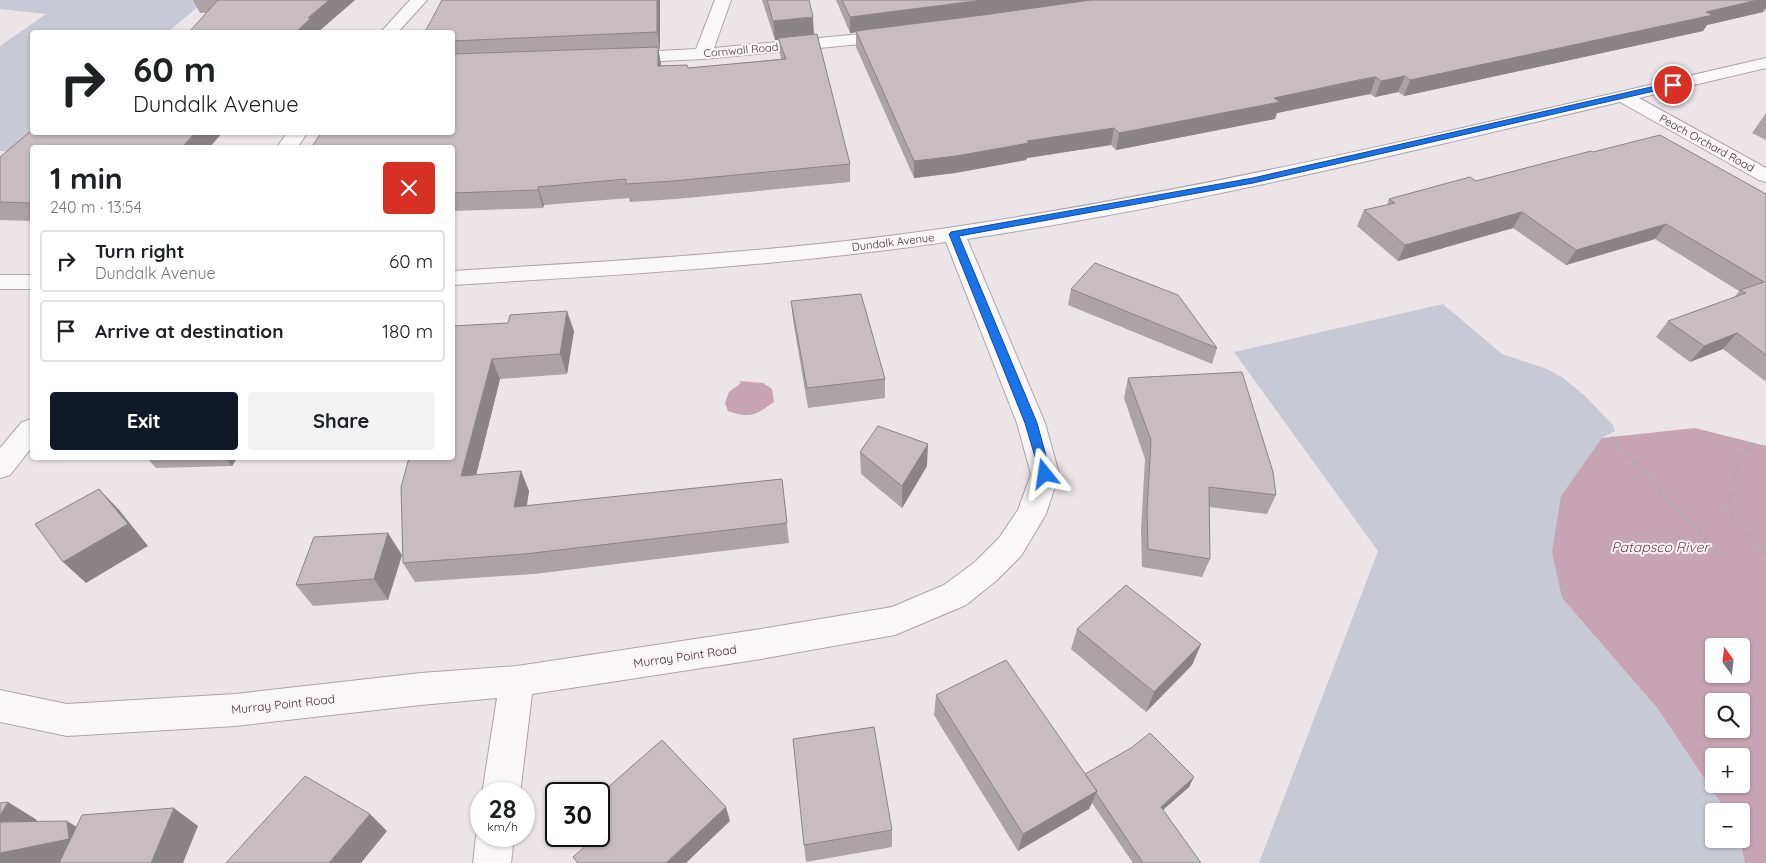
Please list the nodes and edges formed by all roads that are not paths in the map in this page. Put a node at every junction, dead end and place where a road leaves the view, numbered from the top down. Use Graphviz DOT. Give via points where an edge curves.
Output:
graph roads {
  1 [pos="420,0"];
  2 [pos="723,0"];
  3 [pos="391,30"];
  4 [pos="911,34"];
  5 [pos="703,54"];
  6 [pos="606,59"];
  7 [pos="1766,63"];
  8 [pos="1622,96"];
  9 [pos="297,135"];
  10 [pos="288,145"];
  11 [pos="1766,176"];
  12 [pos="954,234"];
  13 [pos="455,278"];
  14 [pos="0,282"];
  15 [pos="30,282"];
  16 [pos="30,431"];
  17 [pos="0,467"];
  18 [pos="516,680"];
  19 [pos="0,706"];
  20 [pos="503,782"];
  21 [pos="494,847"];
  22 [pos="492,863"];
  1 -- 3 [label="street"];
  2 -- 5 [label="street"];
  4 -- 5 [label="street, Cornwall Road"];
  5 -- 6 [label="street, Cornwall Road"];
  7 -- 8 [label="street, Dundalk Avenue"];
  8 -- 11 [label="street, Peach Orchard Road"];
  8 -- 12 [label="street, Dundalk Avenue" via="1253,180"];
  9 -- 10 [label="street"];
  12 -- 13 [label="street, Dundalk Avenue" via="806,253"];
  12 -- 18 [label="street, Murray Point Road" via="1031,423 1045,474 1031,514 1010,548 955,595 895,621"];
  14 -- 15 [label="street"];
  16 -- 17 [label="street"];
  18 -- 19 [label="street, Murray Point Road" via="234,710 67,720"];
  18 -- 20 [label="street"];
  21 -- 22 [label="street"];
}
